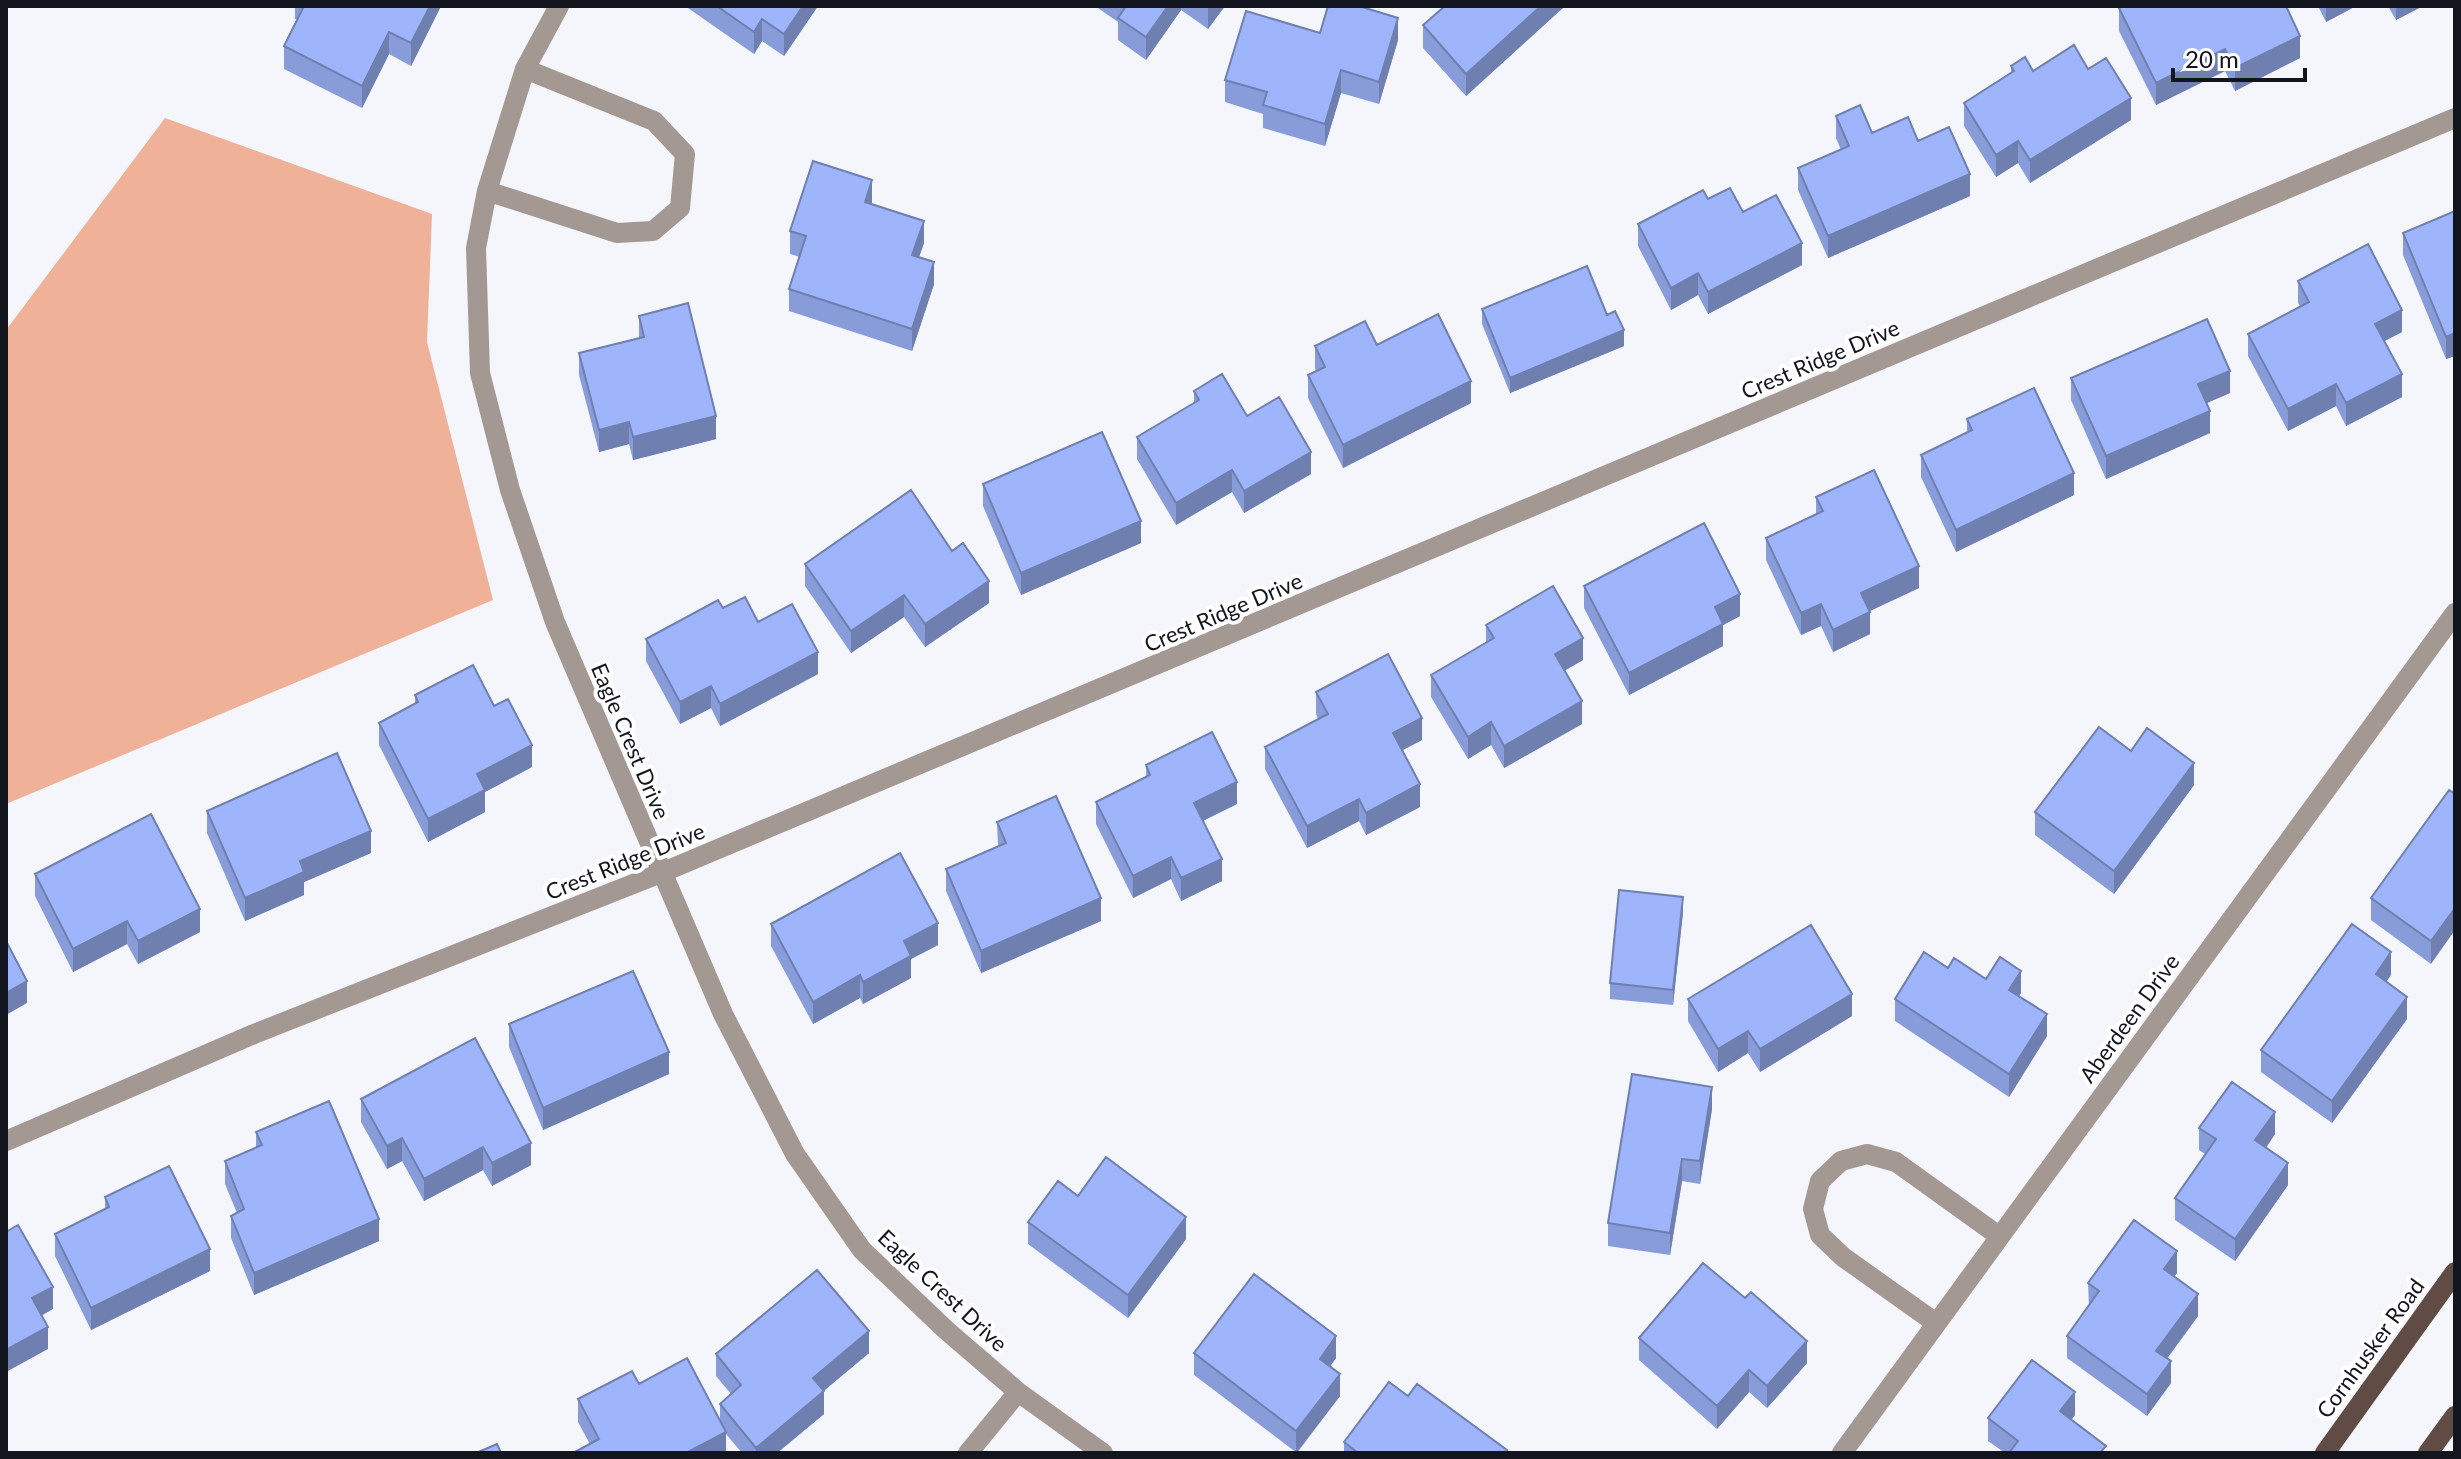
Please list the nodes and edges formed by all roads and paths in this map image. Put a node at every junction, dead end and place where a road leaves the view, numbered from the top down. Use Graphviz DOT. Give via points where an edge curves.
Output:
graph roads {
  1 [pos="559,6"];
  2 [pos="525,69"];
  3 [pos="2455,118"];
  4 [pos="487,191"];
  5 [pos="2455,613"];
  6 [pos="661,873"];
  7 [pos="6,1141"];
  8 [pos="1999,1236"];
  9 [pos="2455,1272"];
  10 [pos="1936,1323"];
  11 [pos="1018,1392"];
  12 [pos="2455,1416"];
  13 [pos="968,1453"];
  14 [pos="1103,1453"];
  15 [pos="1842,1453"];
  16 [pos="2325,1453"];
  17 [pos="2428,1453"];
  1 -- 2 [label="street, Eagle Crest Drive"];
  2 -- 4 [label="street, Eagle Crest Drive"];
  2 -- 4 [label="street" via="654,121 685,154 680,208 653,231 617,233"];
  3 -- 6 [label="street, Crest Ridge Drive"];
  4 -- 6 [label="street, Eagle Crest Drive" via="476,248 480,373 510,490 555,622"];
  5 -- 8 [label="street, Aberdeen Drive"];
  6 -- 7 [label="street, Crest Ridge Drive" via="254,1034"];
  6 -- 11 [label="street, Eagle Crest Drive" via="723,1014 795,1154 862,1250"];
  8 -- 10 [label="street, Aberdeen Drive"];
  8 -- 10 [label="street" via="1896,1162 1867,1154 1841,1161 1820,1181 1813,1209 1820,1235"];
  9 -- 16 [label="main road, Cornhusker Road"];
  10 -- 15 [label="street, Aberdeen Drive"];
  11 -- 13 [label="street"];
  11 -- 14 [label="street, Eagle Crest Drive"];
  12 -- 17 [label="main road"];
}
